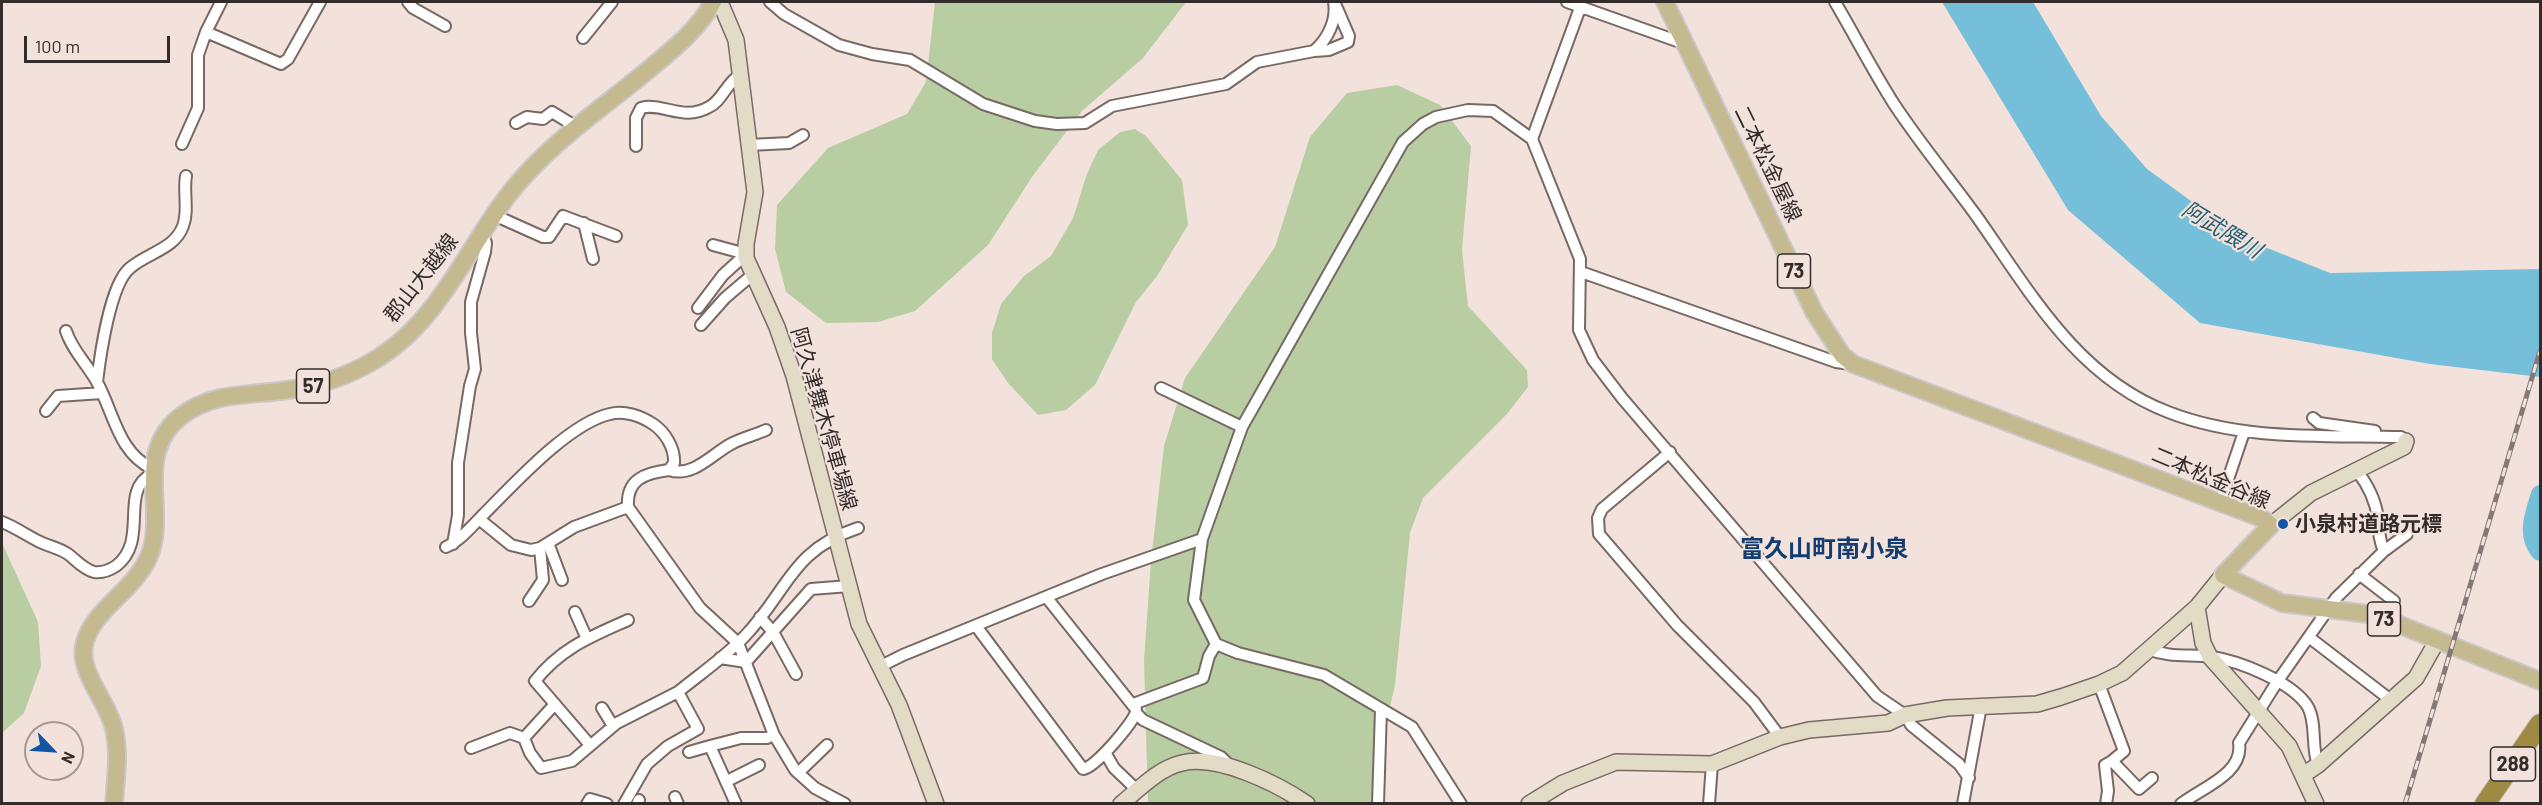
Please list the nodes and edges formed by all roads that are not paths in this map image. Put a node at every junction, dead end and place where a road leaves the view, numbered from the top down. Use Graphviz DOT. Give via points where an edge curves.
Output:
graph roads {
  1 [pos="221,2"];
  2 [pos="320,2"];
  3 [pos="408,2"];
  4 [pos="612,2"];
  5 [pos="713,2"];
  6 [pos="720,2"];
  7 [pos="770,2"];
  8 [pos="1567,2"];
  9 [pos="1665,2"];
  10 [pos="1835,2"];
  11 [pos="1335,3"];
  12 [pos="1580,8"];
  13 [pos="445,26"];
  14 [pos="206,32"];
  15 [pos="583,39"];
  16 [pos="1684,40"];
  17 [pos="1314,51"];
  18 [pos="741,74"];
  19 [pos="516,123"];
  20 [pos="578,128"];
  21 [pos="803,135"];
  22 [pos="1532,139"];
  23 [pos="182,144"];
  24 [pos="636,146"];
  25 [pos="749,146"];
  26 [pos="186,176"];
  27 [pos="494,215"];
  28 [pos="584,223"];
  29 [pos="483,234"];
  30 [pos="616,236"];
  31 [pos="713,245"];
  32 [pos="746,254"];
  33 [pos="593,259"];
  34 [pos="1581,272"];
  35 [pos="752,275"];
  36 [pos="698,308"];
  37 [pos="701,325"];
  38 [pos="66,331"];
  39 [pos="1853,364"];
  40 [pos="97,382"];
  41 [pos="1161,388"];
  42 [pos="102,393"];
  43 [pos="46,411"];
  44 [pos="2313,418"];
  45 [pos="1242,427"];
  46 [pos="766,430"];
  47 [pos="2028,432"];
  48 [pos="2244,432"];
  49 [pos="2401,439"];
  50 [pos="1670,452"];
  51 [pos="669,470"];
  52 [pos="153,471"];
  53 [pos="2357,471"];
  54 [pos="2220,503"];
  55 [pos="628,507"];
  56 [pos="479,519"];
  57 [pos="2,522"];
  58 [pos="2271,525"];
  59 [pos="858,528"];
  60 [pos="2407,534"];
  61 [pos="836,536"];
  62 [pos="1202,539"];
  63 [pos="544,545"];
  64 [pos="2384,551"];
  65 [pos="2359,574"];
  66 [pos="2223,575"];
  67 [pos="562,580"];
  68 [pos="849,586"];
  69 [pos="1047,598"];
  70 [pos="529,601"];
  71 [pos="2394,601"];
  72 [pos="2197,607"];
  73 [pos="2328,611"];
  74 [pos="575,612"];
  75 [pos="760,617"];
  76 [pos="628,620"];
  77 [pos="976,626"];
  78 [pos="773,632"];
  79 [pos="2310,638"];
  80 [pos="587,639"];
  81 [pos="2437,641"];
  82 [pos="738,643"];
  83 [pos="1216,644"];
  84 [pos="2148,649"];
  85 [pos="2210,657"];
  86 [pos="720,658"];
  87 [pos="746,662"];
  88 [pos="881,666"];
  89 [pos="796,674"];
  90 [pos="2541,681"];
  91 [pos="2277,682"];
  92 [pos="2099,684"];
  93 [pos="678,692"];
  94 [pos="2392,701"];
  95 [pos="555,704"];
  96 [pos="1981,706"];
  97 [pos="602,708"];
  98 [pos="1381,709"];
  99 [pos="1135,710"];
  100 [pos="2259,712"];
  101 [pos="1905,715"];
  102 [pos="2541,724"];
  103 [pos="613,726"];
  104 [pos="774,735"];
  105 [pos="1780,737"];
  106 [pos="524,738"];
  107 [pos="590,745"];
  108 [pos="827,745"];
  109 [pos="710,746"];
  110 [pos="471,748"];
  111 [pos="689,752"];
  112 [pos="1106,754"];
  113 [pos="2112,761"];
  114 [pos="1712,764"];
  115 [pos="759,765"];
  116 [pos="2318,765"];
  117 [pos="1233,769"];
  118 [pos="798,773"];
  119 [pos="2303,775"];
  120 [pos="1969,778"];
  121 [pos="2152,778"];
  122 [pos="727,781"];
  123 [pos="1138,791"];
  124 [pos="114,804"];
  125 [pos="587,804"];
  126 [pos="607,804"];
  127 [pos="624,804"];
  128 [pos="736,804"];
  129 [pos="845,804"];
  130 [pos="936,804"];
  131 [pos="1121,804"];
  132 [pos="1307,804"];
  133 [pos="1378,804"];
  134 [pos="1461,804"];
  135 [pos="1529,804"];
  136 [pos="1709,804"];
  137 [pos="1963,804"];
  138 [pos="2106,804"];
  139 [pos="2181,804"];
  140 [pos="2316,804"];
  141 [pos="2485,804"];
  1 -- 14 [label="street"];
  2 -- 14 [label="street" via="288,59 281,64"];
  3 -- 13 [label="street" via="413,9"];
  4 -- 15 [label="street"];
  5 -- 20 [label="main road, 郡山大越線 / 57" via="681,42"];
  6 -- 18 [label="street, 阿久津舞木停車場線" via="736,40"];
  7 -- 17 [label="street" via="839,45 910,60 983,104 1057,124 1085,123 1112,106 1226,84 1257,62"];
  8 -- 12 [label="street"];
  9 -- 16 [label="main road, 二本松金屋線 / 73"];
  10 -- 48 [label="street" via="1894,104 2058,331 2104,377 2136,398 2188,419"];
  11 -- 17 [label="street" via="1330,30"];
  11 -- 17 [label="street" via="1348,42"];
  12 -- 16 [label="street" via="1677,41"];
  12 -- 22 [label="street"];
  14 -- 23 [label="street" via="198,55 198,108"];
  16 -- 39 [label="main road, 二本松金屋線 / 73" via="1814,312 1842,355"];
  18 -- 24 [label="street" via="713,105 698,112 683,114 641,108 636,118"];
  18 -- 25 [label="street, 阿久津舞木停車場線"];
  19 -- 20 [label="street" via="527,117 543,119 552,112"];
  20 -- 27 [label="main road, 郡山大越線 / 57" via="526,173"];
  21 -- 25 [label="street" via="789,143"];
  22 -- 34 [label="street" via="1580,259"];
  22 -- 45 [label="street" via="1504,118 1484,110 1436,117 1415,130 1403,142"];
  25 -- 32 [label="street, 阿久津舞木停車場線" via="755,192"];
  26 -- 40 [label="street" via="184,224 179,234 129,268 121,281 103,336"];
  27 -- 28 [label="street" via="547,238 563,216"];
  27 -- 29 [label="main road, 郡山大越線 / 57"];
  28 -- 30 [label="street"];
  28 -- 33 [label="street"];
  29 -- 52 [label="main road, 郡山大越線 / 57" via="420,322 387,352 331,381 285,391 205,400 177,418 159,446"];
  29 -- 56 [label="street" via="485,252 471,302 475,369 458,463 458,515 450,545"];
  31 -- 32 [label="street"];
  32 -- 35 [label="street, 阿久津舞木停車場線"];
  32 -- 36 [label="street" via="723,275"];
  34 -- 39 [label="street" via="1836,362"];
  34 -- 50 [label="street" via="1577,318 1583,341 1622,398"];
  35 -- 37 [label="street"];
  35 -- 61 [label="street, 阿久津舞木停車場線" via="777,327 794,376"];
  38 -- 40 [label="street" via="69,342"];
  39 -- 47 [label="main road, 二本松金屋線 / 73"];
  40 -- 42 [label="street"];
  41 -- 45 [label="street"];
  42 -- 43 [label="street" via="58,396"];
  42 -- 52 [label="street" via="133,457"];
  44 -- 49 [label="street" via="2319,423 2386,433"];
  45 -- 62 [label="street"];
  46 -- 51 [label="street" via="731,443 693,468 679,473"];
  47 -- 54 [label="main road, 二本松金谷線 / 73"];
  48 -- 49 [label="street"];
  48 -- 54 [label="street"];
  49 -- 53 [label="street" via="2404,447"];
  50 -- 101 [label="street" via="1877,696"];
  50 -- 105 [label="street" via="1602,509 1599,534 1677,625 1754,702"];
  51 -- 55 [label="street" via="645,476 631,485"];
  51 -- 56 [label="street" via="674,455 659,428 629,413 607,414 576,430 538,461"];
  52 -- 57 [label="street" via="142,479 136,493 131,546 109,570 88,570 67,554"];
  52 -- 124 [label="main road, 郡山大越線 / 57" via="154,540 148,558 136,580 91,627 84,645 83,660 114,728"];
  53 -- 58 [label="street" via="2312,493"];
  53 -- 64 [label="street" via="2369,488"];
  54 -- 58 [label="main road, 二本松金谷線 / 73"];
  55 -- 63 [label="street" via="574,527"];
  55 -- 82 [label="street" via="700,608"];
  56 -- 63 [label="street" via="511,545 524,550"];
  58 -- 66 [label="main road, 二本松金谷線"];
  59 -- 61 [label="street"];
  60 -- 64 [label="street"];
  61 -- 68 [label="street, 阿久津舞木停車場線"];
  61 -- 75 [label="street" via="803,559"];
  62 -- 69 [label="street"];
  62 -- 83 [label="street" via="1194,600"];
  63 -- 67 [label="street"];
  63 -- 70 [label="street" via="543,580"];
  64 -- 65 [label="street"];
  65 -- 71 [label="street"];
  65 -- 73 [label="street"];
  66 -- 72 [label="street"];
  66 -- 73 [label="main road, 73" via="2282,603"];
  68 -- 78 [label="street" via="811,589"];
  68 -- 88 [label="street, 阿久津舞木停車場線" via="859,624"];
  69 -- 77 [label="street"];
  69 -- 99 [label="street"];
  72 -- 84 [label="street"];
  72 -- 85 [label="street" via="2203,643"];
  73 -- 79 [label="street"];
  73 -- 81 [label="main road, 73" via="2375,615"];
  74 -- 80 [label="street"];
  75 -- 78 [label="street"];
  75 -- 82 [label="street"];
  76 -- 80 [label="street"];
  77 -- 88 [label="street"];
  77 -- 112 [label="street" via="1083,769"];
  78 -- 87 [label="street"];
  78 -- 89 [label="street"];
  79 -- 91 [label="street"];
  79 -- 94 [label="street"];
  80 -- 95 [label="street" via="557,657 535,681"];
  81 -- 90 [label="main road, 73"];
  81 -- 94 [label="street" via="2416,678"];
  82 -- 86 [label="street"];
  82 -- 87 [label="street"];
  83 -- 98 [label="street" via="1324,675"];
  83 -- 99 [label="street" via="1200,681 1136,703"];
  84 -- 85 [label="street" via="2165,656"];
  84 -- 92 [label="street" via="2122,673"];
  85 -- 91 [label="street" via="2243,666"];
  85 -- 100 [label="street"];
  86 -- 87 [label="street"];
  86 -- 93 [label="street"];
  87 -- 104 [label="street"];
  88 -- 130 [label="street, 阿久津舞木停車場線"];
  91 -- 100 [label="street"];
  91 -- 116 [label="street" via="2307,706"];
  92 -- 96 [label="street" via="2037,704"];
  92 -- 113 [label="street" via="2124,751"];
  93 -- 103 [label="street"];
  93 -- 127 [label="street" via="698,729 647,764"];
  94 -- 116 [label="street"];
  95 -- 106 [label="street"];
  95 -- 107 [label="street"];
  96 -- 101 [label="street"];
  96 -- 120 [label="street"];
  97 -- 103 [label="street"];
  98 -- 133 [label="street"];
  98 -- 134 [label="street" via="1419,734"];
  99 -- 112 [label="street"];
  99 -- 117 [label="street" via="1143,720 1221,757"];
  100 -- 119 [label="street" via="2289,746"];
  100 -- 139 [label="street" via="2239,743 2234,765"];
  101 -- 105 [label="street" via="1888,723 1809,730"];
  101 -- 120 [label="street"];
  102 -- 141 [label="highway, 288"];
  103 -- 107 [label="street"];
  104 -- 109 [label="street"];
  104 -- 118 [label="street"];
  105 -- 114 [label="street"];
  106 -- 107 [label="street" via="541,768 572,761"];
  106 -- 110 [label="street" via="510,733"];
  108 -- 118 [label="street"];
  109 -- 111 [label="street"];
  109 -- 122 [label="street"];
  112 -- 123 [label="street" via="1114,768"];
  113 -- 121 [label="street" via="2139,789"];
  113 -- 138 [label="street" via="2105,765"];
  114 -- 135 [label="street" via="1616,762 1563,783"];
  114 -- 136 [label="street"];
  115 -- 122 [label="street"];
  116 -- 119 [label="street"];
  117 -- 123 [label="street" via="1213,763 1183,763 1166,769"];
  117 -- 132 [label="street" via="1289,792"];
  118 -- 129 [label="street" via="815,788"];
  119 -- 140 [label="street"];
  120 -- 137 [label="street"];
  122 -- 128 [label="street"];
  123 -- 131 [label="street"];
  125 -- 126 [label="street" via="590,799"];
}
